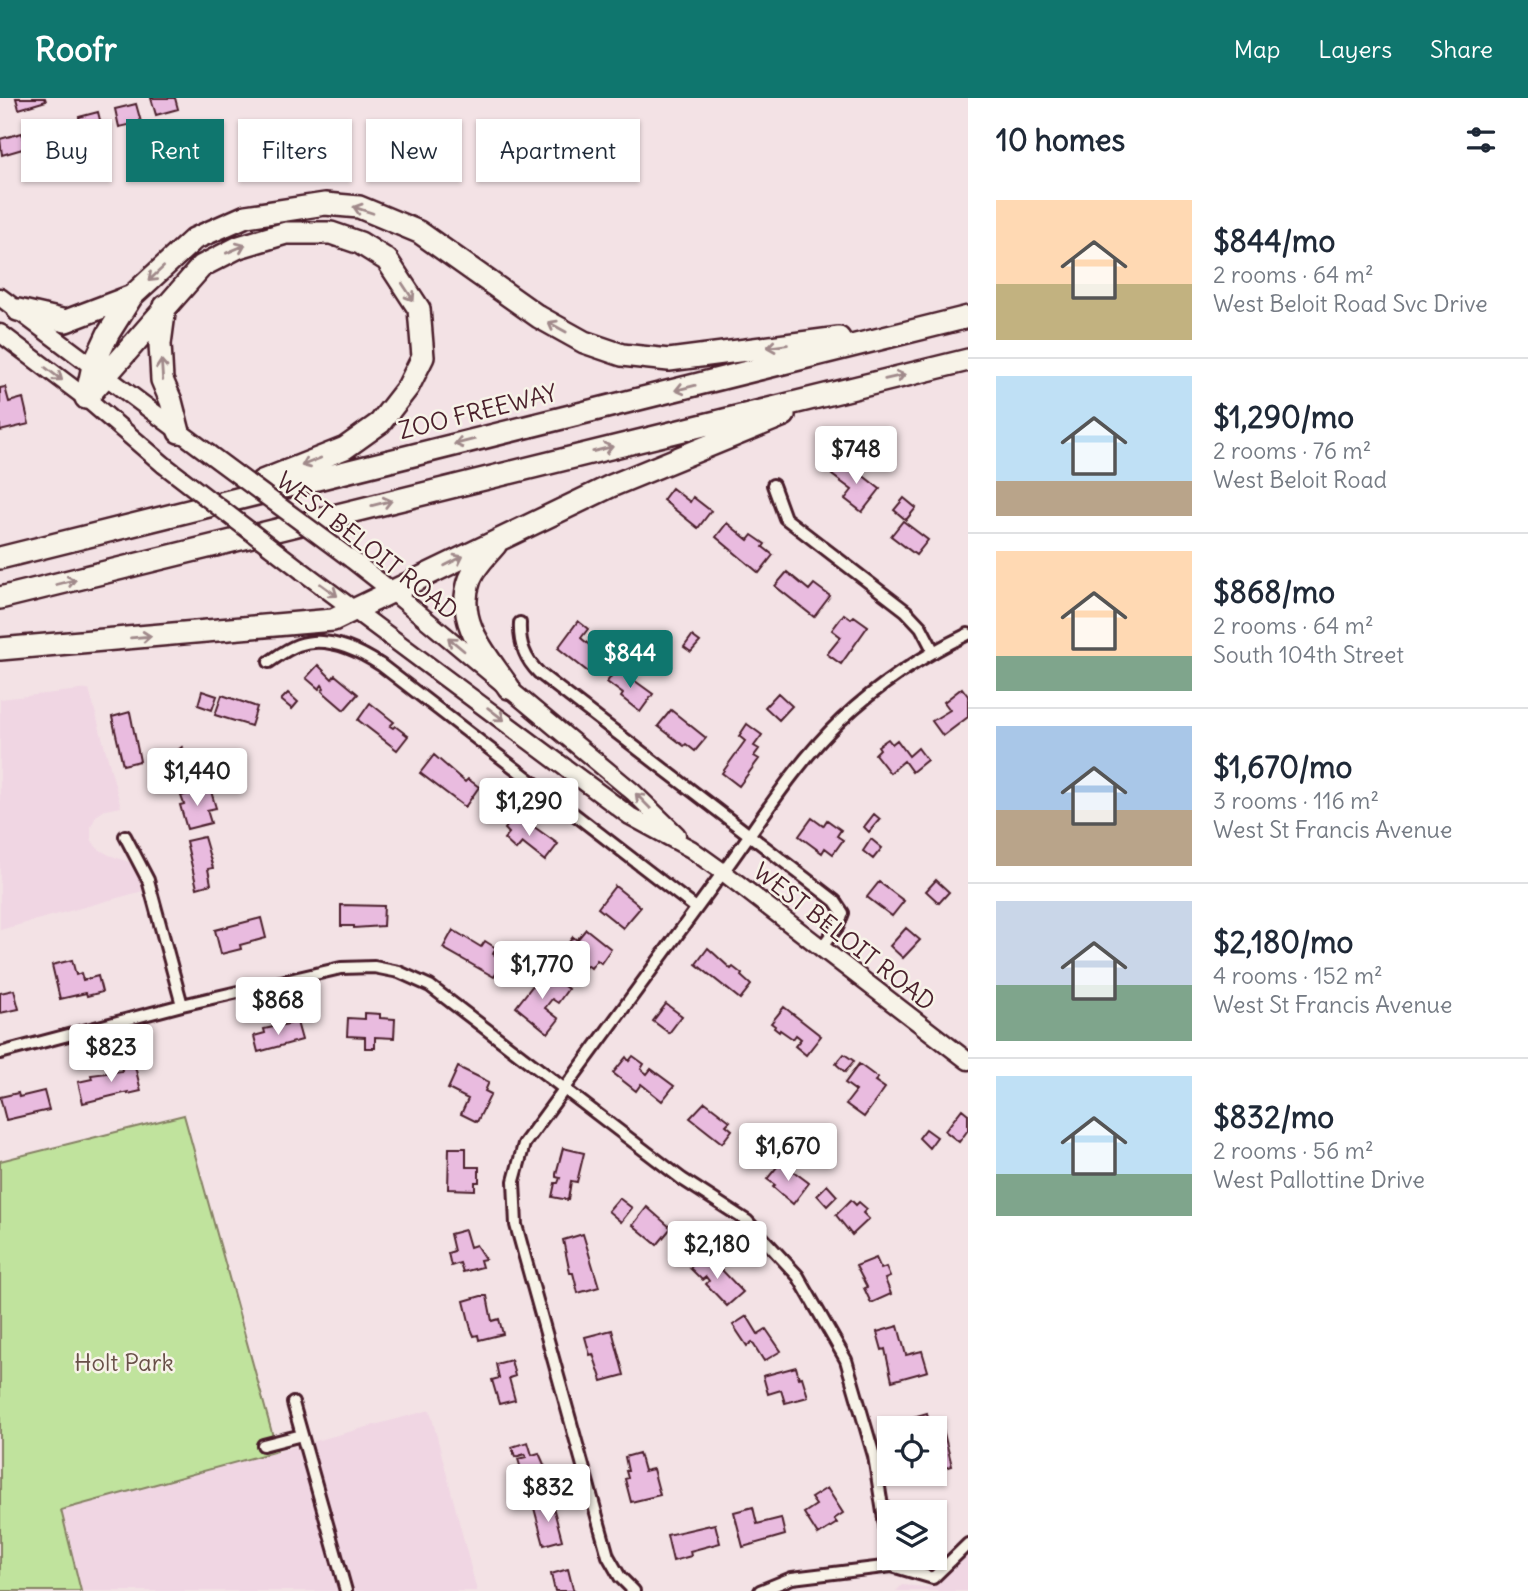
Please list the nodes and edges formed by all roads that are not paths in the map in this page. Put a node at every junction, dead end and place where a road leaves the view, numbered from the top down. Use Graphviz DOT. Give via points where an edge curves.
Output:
graph roads {
  1 [pos="132,296"];
  2 [pos="0,297"];
  3 [pos="165,306"];
  4 [pos="18,310"];
  5 [pos="968,317"];
  6 [pos="942,324"];
  7 [pos="0,333"];
  8 [pos="968,360"];
  9 [pos="99,371"];
  10 [pos="854,386"];
  11 [pos="86,398"];
  12 [pos="179,432"];
  13 [pos="773,485"];
  14 [pos="185,512"];
  15 [pos="500,538"];
  16 [pos="0,558"];
  17 [pos="393,592"];
  18 [pos="0,598"];
  19 [pos="356,610"];
  20 [pos="520,623"];
  21 [pos="968,634"];
  22 [pos="0,649"];
  23 [pos="934,652"];
  24 [pos="270,663"];
  25 [pos="509,688"];
  26 [pos="748,835"];
  27 [pos="125,836"];
  28 [pos="691,849"];
  29 [pos="723,872"];
  30 [pos="696,908"];
  31 [pos="821,947"];
  32 [pos="183,1005"];
  33 [pos="0,1053"];
  34 [pos="968,1061"];
  35 [pos="564,1090"];
  36 [pos="293,1403"];
  37 [pos="302,1435"];
  38 [pos="263,1446"];
  39 [pos="881,1500"];
  40 [pos="968,1544"];
  41 [pos="877,1564"];
  42 [pos="947,1564"];
  43 [pos="912,1570"];
  44 [pos="941,1570"];
  45 [pos="346,1591"];
  46 [pos="634,1591"];
  47 [pos="760,1591"];
  1 -- 4 [label="highway" via="66,321"];
  6 -- 1 [label="highway, one-way" via="669,360 622,355 584,342 539,317 419,232 359,207 325,204 246,216 194,239"];
  1 -- 9 [label="highway" via="108,334"];
  2 -- 4 [label="main road, WEST BELOIT ROAD"];
  3 -- 9 [label="highway"];
  12 -- 3 [label="highway, one-way" via="162,380"];
  3 -- 14 [label="highway, one-way" via="202,266 239,247 286,233 331,233 360,243 387,260 419,309 423,357 408,387 380,423 345,448"];
  4 -- 9 [label="main road, WEST BELOIT ROAD"];
  5 -- 6 [label="highway, ZOO FREEWAY"];
  6 -- 14 [label="highway, ZOO FREEWAY, one-way"];
  7 -- 11 [label="main road, WEST BELOIT ROAD, one-way"];
  10 -- 8 [label="highway, one-way"];
  9 -- 11 [label="highway"];
  9 -- 12 [label="main road, WEST BELOIT ROAD"];
  10 -- 15 [label="highway" via="611,486"];
  18 -- 10 [label="highway, one-way"];
  11 -- 19 [label="main road, WEST BELOIT ROAD, one-way, bridge" via="164,465"];
  12 -- 17 [label="main road, WEST BELOIT ROAD, bridge"];
  13 -- 23 [label="street" via="785,518 906,611"];
  14 -- 16 [label="highway, ZOO FREEWAY"];
  17 -- 15 [label="highway, one-way"];
  15 -- 25 [label="highway" via="470,578 466,610 469,628"];
  17 -- 19 [label="highway"];
  25 -- 17 [label="main road, WEST BELOIT ROAD, one-way"];
  22 -- 19 [label="highway, one-way" via="333,620"];
  19 -- 28 [label="main road, WEST BELOIT ROAD, one-way" via="630,816"];
  20 -- 26 [label="street" via="523,650 539,673"];
  21 -- 23 [label="street"];
  23 -- 26 [label="street" via="888,681 841,720"];
  24 -- 30 [label="street" via="289,649 308,643 330,643 362,653"];
  28 -- 25 [label="main road, WEST BELOIT ROAD, one-way" via="634,792"];
  26 -- 29 [label="street"];
  26 -- 31 [label="street" via="835,901 843,913"];
  27 -- 32 [label="street" via="148,880"];
  28 -- 29 [label="main road, WEST BELOIT ROAD"];
  29 -- 30 [label="street"];
  29 -- 31 [label="main road, WEST BELOIT ROAD"];
  30 -- 35 [label="street"];
  31 -- 34 [label="main road, WEST BELOIT ROAD"];
  32 -- 33 [label="street"];
  32 -- 35 [label="street" via="341,968 399,972 430,986"];
  35 -- 39 [label="street" via="682,1179 747,1221 798,1276 846,1360 874,1456"];
  35 -- 46 [label="street" via="524,1144 514,1181 516,1226 608,1556"];
  36 -- 37 [label="street"];
  37 -- 38 [label="street"];
  37 -- 45 [label="street"];
  40 -- 42 [label="street"];
  41 -- 47 [label="street" via="792,1578"];
  43 -- 44 [label="street" via="933,1578"];
}
